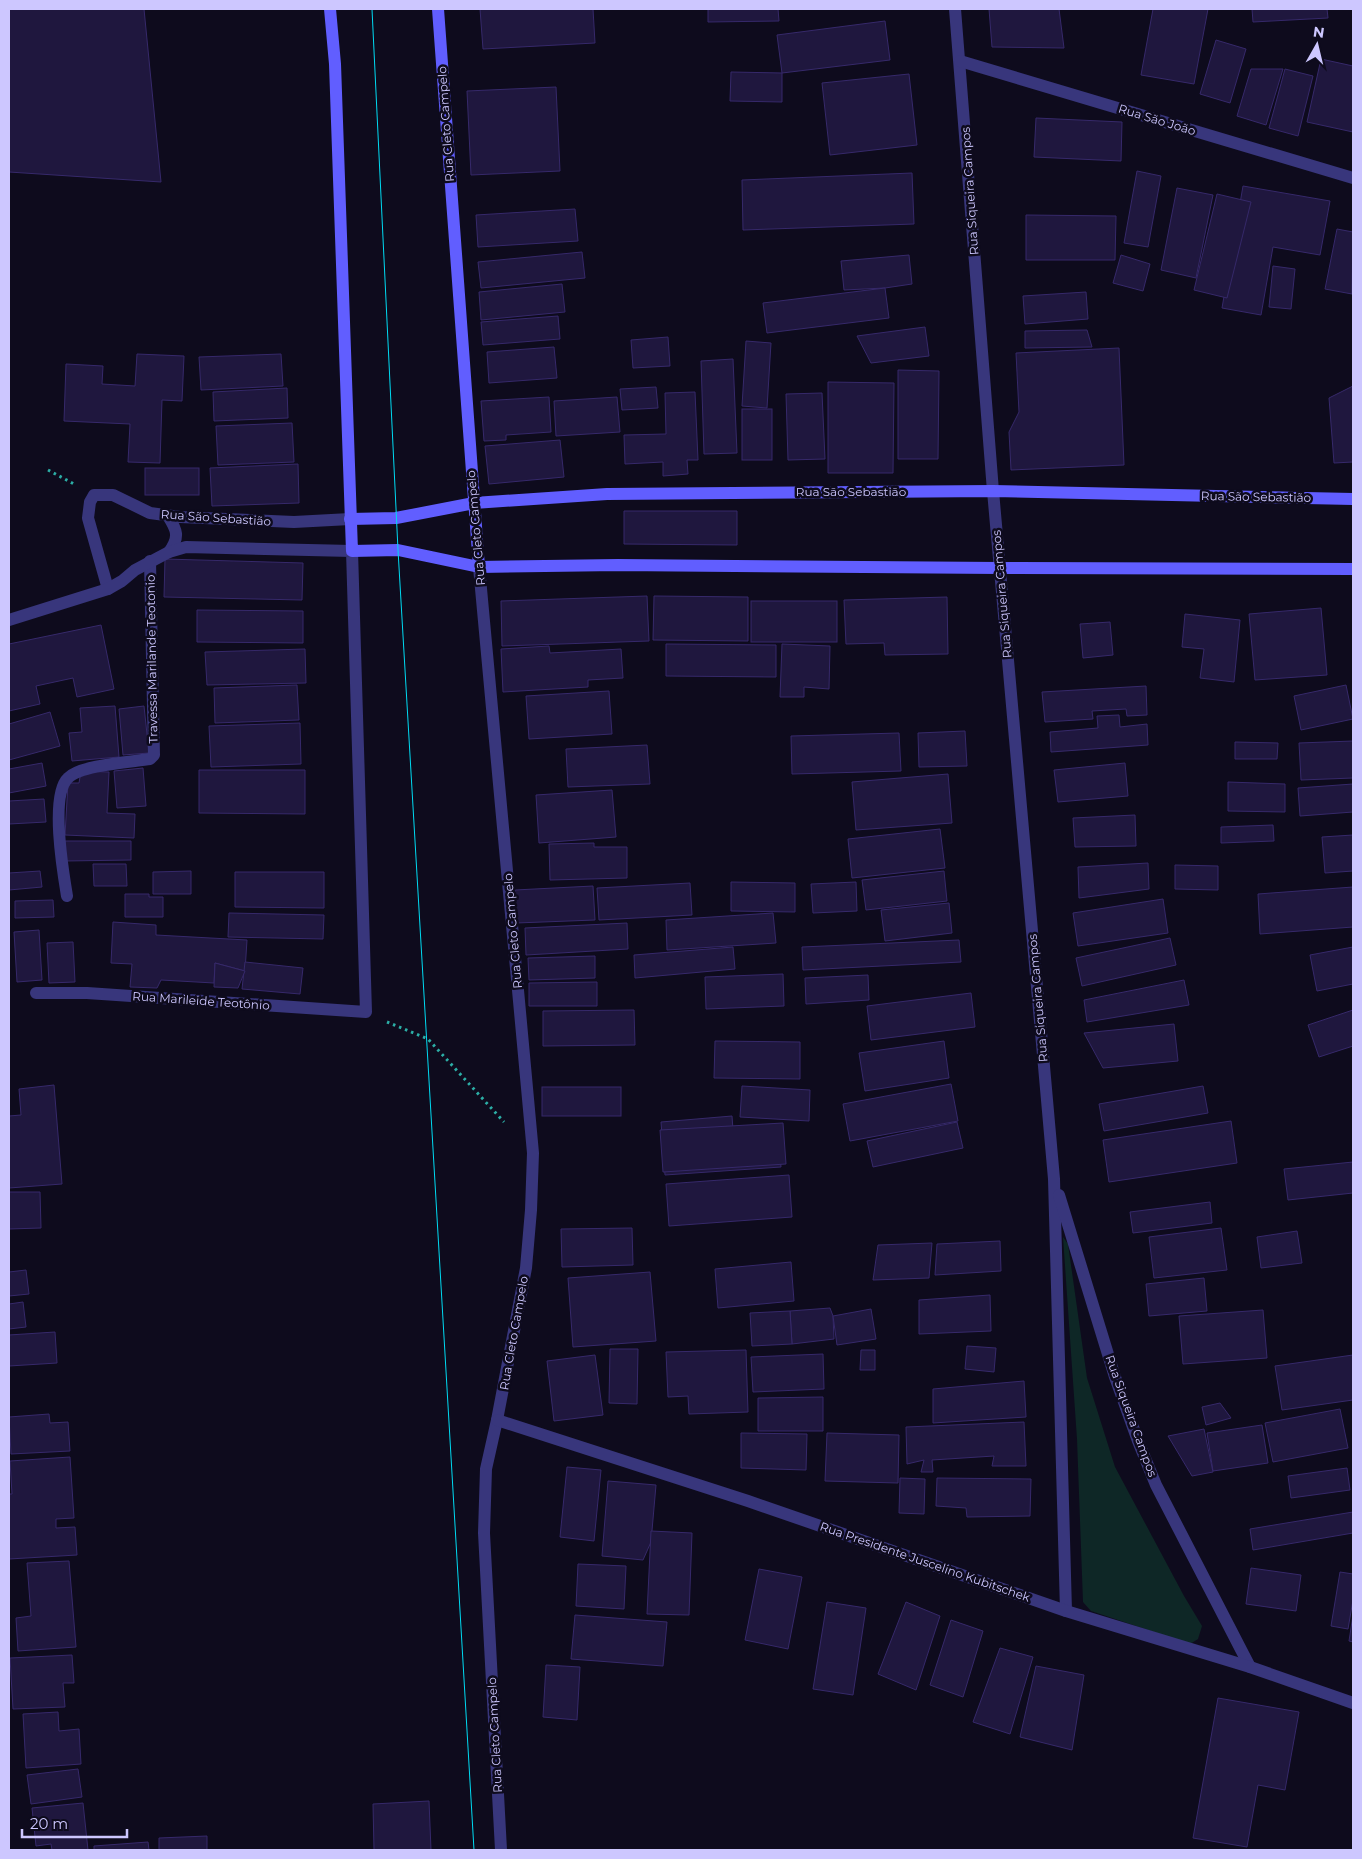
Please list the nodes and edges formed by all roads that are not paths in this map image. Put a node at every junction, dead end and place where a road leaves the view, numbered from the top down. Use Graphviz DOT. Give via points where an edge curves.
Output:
graph roads {
  1 [pos="330,9"];
  2 [pos="438,9"];
  3 [pos="955,9"];
  4 [pos="960,61"];
  5 [pos="1353,178"];
  6 [pos="993,491"];
  7 [pos="1353,500"];
  8 [pos="474,503"];
  9 [pos="168,516"];
  10 [pos="350,519"];
  11 [pos="169,552"];
  12 [pos="352,552"];
  13 [pos="150,562"];
  14 [pos="479,567"];
  15 [pos="1000,568"];
  16 [pos="1353,569"];
  17 [pos="108,589"];
  18 [pos="9,620"];
  19 [pos="67,896"];
  20 [pos="36,993"];
  21 [pos="1054,1179"];
  22 [pos="497,1420"];
  23 [pos="1066,1611"];
  24 [pos="1250,1667"];
  25 [pos="1353,1703"];
  26 [pos="501,1850"];
  1 -- 10 [label="main road"];
  2 -- 8 [label="main road, Rua Cleto Campelo"];
  3 -- 4 [label="street, Rua Siqueira Campos"];
  4 -- 5 [label="street, Rua São João"];
  4 -- 6 [label="street, Rua Siqueira Campos"];
  6 -- 7 [label="main road, Rua São Sebastião"];
  6 -- 8 [label="main road, Rua São Sebastião" via="607,494"];
  6 -- 15 [label="street, Rua Siqueira Campos"];
  8 -- 10 [label="main road, Rua São Sebastião" via="396,518"];
  8 -- 14 [label="main road, Rua Cleto Campelo"];
  9 -- 10 [label="street, Rua São Sebastião" via="294,522"];
  9 -- 11 [label="street" via="176,529 176,543"];
  9 -- 17 [label="street, Rua São Sebastião" via="150,513 113,495 94,495 88,518"];
  10 -- 12 [label="main road"];
  11 -- 12 [label="street" via="186,547"];
  11 -- 13 [label="street"];
  12 -- 14 [label="main road" via="398,550"];
  12 -- 20 [label="street, Rua Marileide Teotônio" via="366,1012 88,993"];
  13 -- 17 [label="street"];
  13 -- 19 [label="street, Travessa Marilande Teotonio" via="154,755 150,759 82,770 67,778 61,792 58,820"];
  14 -- 15 [label="main road"];
  14 -- 22 [label="street, Rua Cleto Campelo" via="533,1153 526,1268"];
  15 -- 16 [label="main road"];
  15 -- 21 [label="street, Rua Siqueira Campos"];
  17 -- 18 [label="street"];
  21 -- 23 [label="street, Rua Siqueira Campos"];
  21 -- 24 [label="street, Rua Siqueira Campos" via="1138,1442 1156,1485"];
  22 -- 23 [label="street, Rua Presidente Juscelino Kubitschek" via="748,1501"];
  22 -- 26 [label="street, Rua Cleto Campelo" via="486,1469 484,1533"];
  23 -- 24 [label="street, Rua Presidente Juscelino Kubitschek"];
  24 -- 25 [label="street, Rua Presidente Juscelino Kubitschek"];
}
